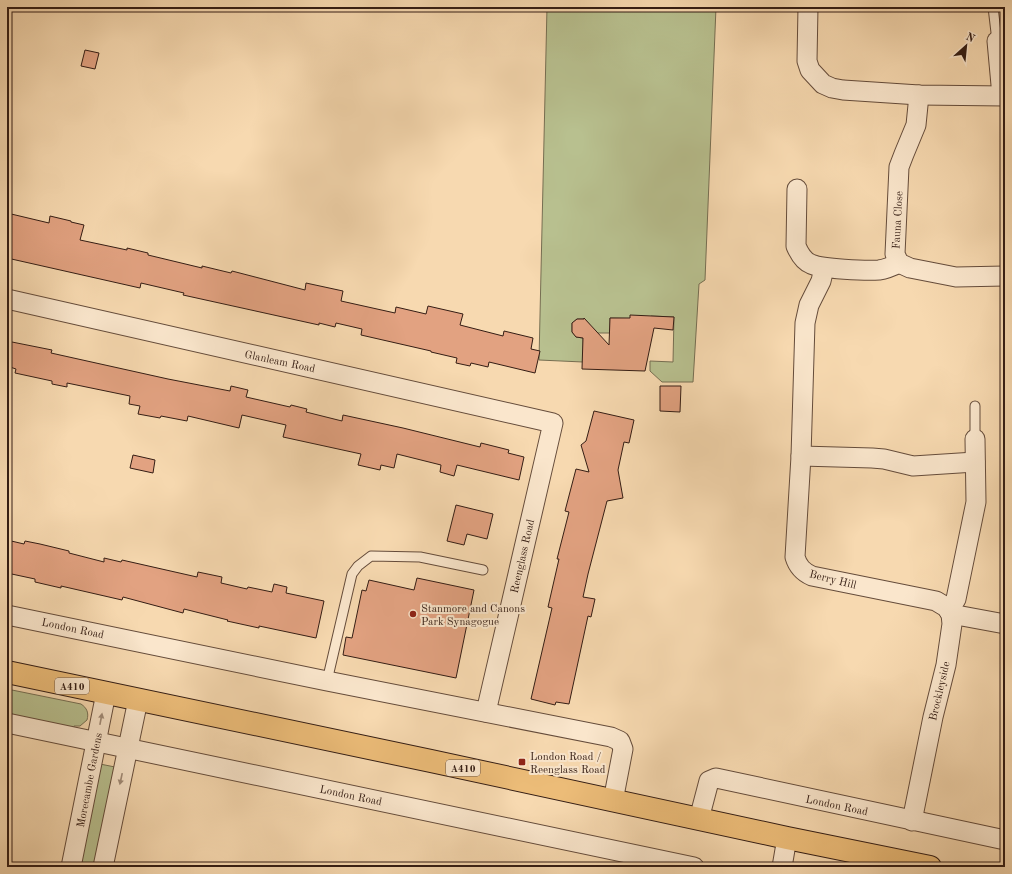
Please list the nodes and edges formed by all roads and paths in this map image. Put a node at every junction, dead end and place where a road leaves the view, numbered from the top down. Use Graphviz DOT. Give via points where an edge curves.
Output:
graph roads {
  1 [pos="808,7"];
  2 [pos="993,7"];
  3 [pos="997,41"];
  4 [pos="919,95"];
  5 [pos="1004,96"];
  6 [pos="797,190"];
  7 [pos="899,262"];
  8 [pos="824,268"];
  9 [pos="1005,276"];
  10 [pos="7,299"];
  11 [pos="975,406"];
  12 [pos="553,423"];
  13 [pos="975,439"];
  14 [pos="802,456"];
  15 [pos="974,462"];
  16 [pos="482,570"];
  17 [pos="950,612"];
  18 [pos="7,615"];
  19 [pos="1005,624"];
  20 [pos="7,672"];
  21 [pos="327,681"];
  22 [pos="106,693"];
  23 [pos="138,700"];
  24 [pos="486,712"];
  25 [pos="7,723"];
  26 [pos="96,742"];
  27 [pos="128,748"];
  28 [pos="613,801"];
  29 [pos="699,819"];
  30 [pos="912,820"];
  31 [pos="787,838"];
  32 [pos="1005,840"];
  33 [pos="71,867"];
  34 [pos="103,867"];
  35 [pos="694,867"];
  36 [pos="782,867"];
  37 [pos="930,867"];
  1 -- 4 [label="street" via="807,61 810,70 823,84 843,90"];
  2 -- 3 [label="lane"];
  3 -- 5 [label="street"];
  4 -- 5 [label="street"];
  4 -- 7 [label="street, Fauna Close" via="916,125 899,168 895,254"];
  6 -- 8 [label="street" via="796,246 804,260"];
  7 -- 8 [label="street" via="879,270"];
  7 -- 9 [label="street, Fauna Close" via="910,268 956,277"];
  8 -- 14 [label="street, Berry Hill" via="821,281 809,305 806,323"];
  10 -- 12 [label="street, Glanleam Road"];
  11 -- 13 [label="lane"];
  12 -- 24 [label="street, Reenglass Road"];
  13 -- 15 [label="street"];
  14 -- 15 [label="street" via="884,459 913,466"];
  14 -- 17 [label="street, Berry Hill" via="795,557 801,569 812,576 936,601"];
  15 -- 17 [label="street" via="976,502 956,599"];
  16 -- 21 [label="lane" via="420,557 371,556 362,562 352,574"];
  17 -- 19 [label="street"];
  17 -- 30 [label="street, Brockleyside" via="952,624 946,665"];
  18 -- 21 [label="street, London Road"];
  20 -- 22 [label="main road, A410"];
  21 -- 24 [label="street, London Road"];
  22 -- 23 [label="main road, A410"];
  26 -- 22 [label="street, Morecambe Gardens, one-way"];
  23 -- 27 [label="street"];
  23 -- 28 [label="main road, A410"];
  24 -- 28 [label="street, London Road" via="611,737 620,741 623,749"];
  25 -- 26 [label="street, London Road"];
  26 -- 27 [label="street, London Road"];
  26 -- 33 [label="street, Morecambe Gardens"];
  27 -- 34 [label="street, one-way"];
  27 -- 35 [label="street, London Road"];
  28 -- 29 [label="main road, A410"];
  29 -- 30 [label="street, London Road" via="707,786 716,778"];
  29 -- 31 [label="main road, A410"];
  30 -- 32 [label="street, London Road"];
  31 -- 36 [label="street"];
  31 -- 37 [label="main road, A410"];
}
